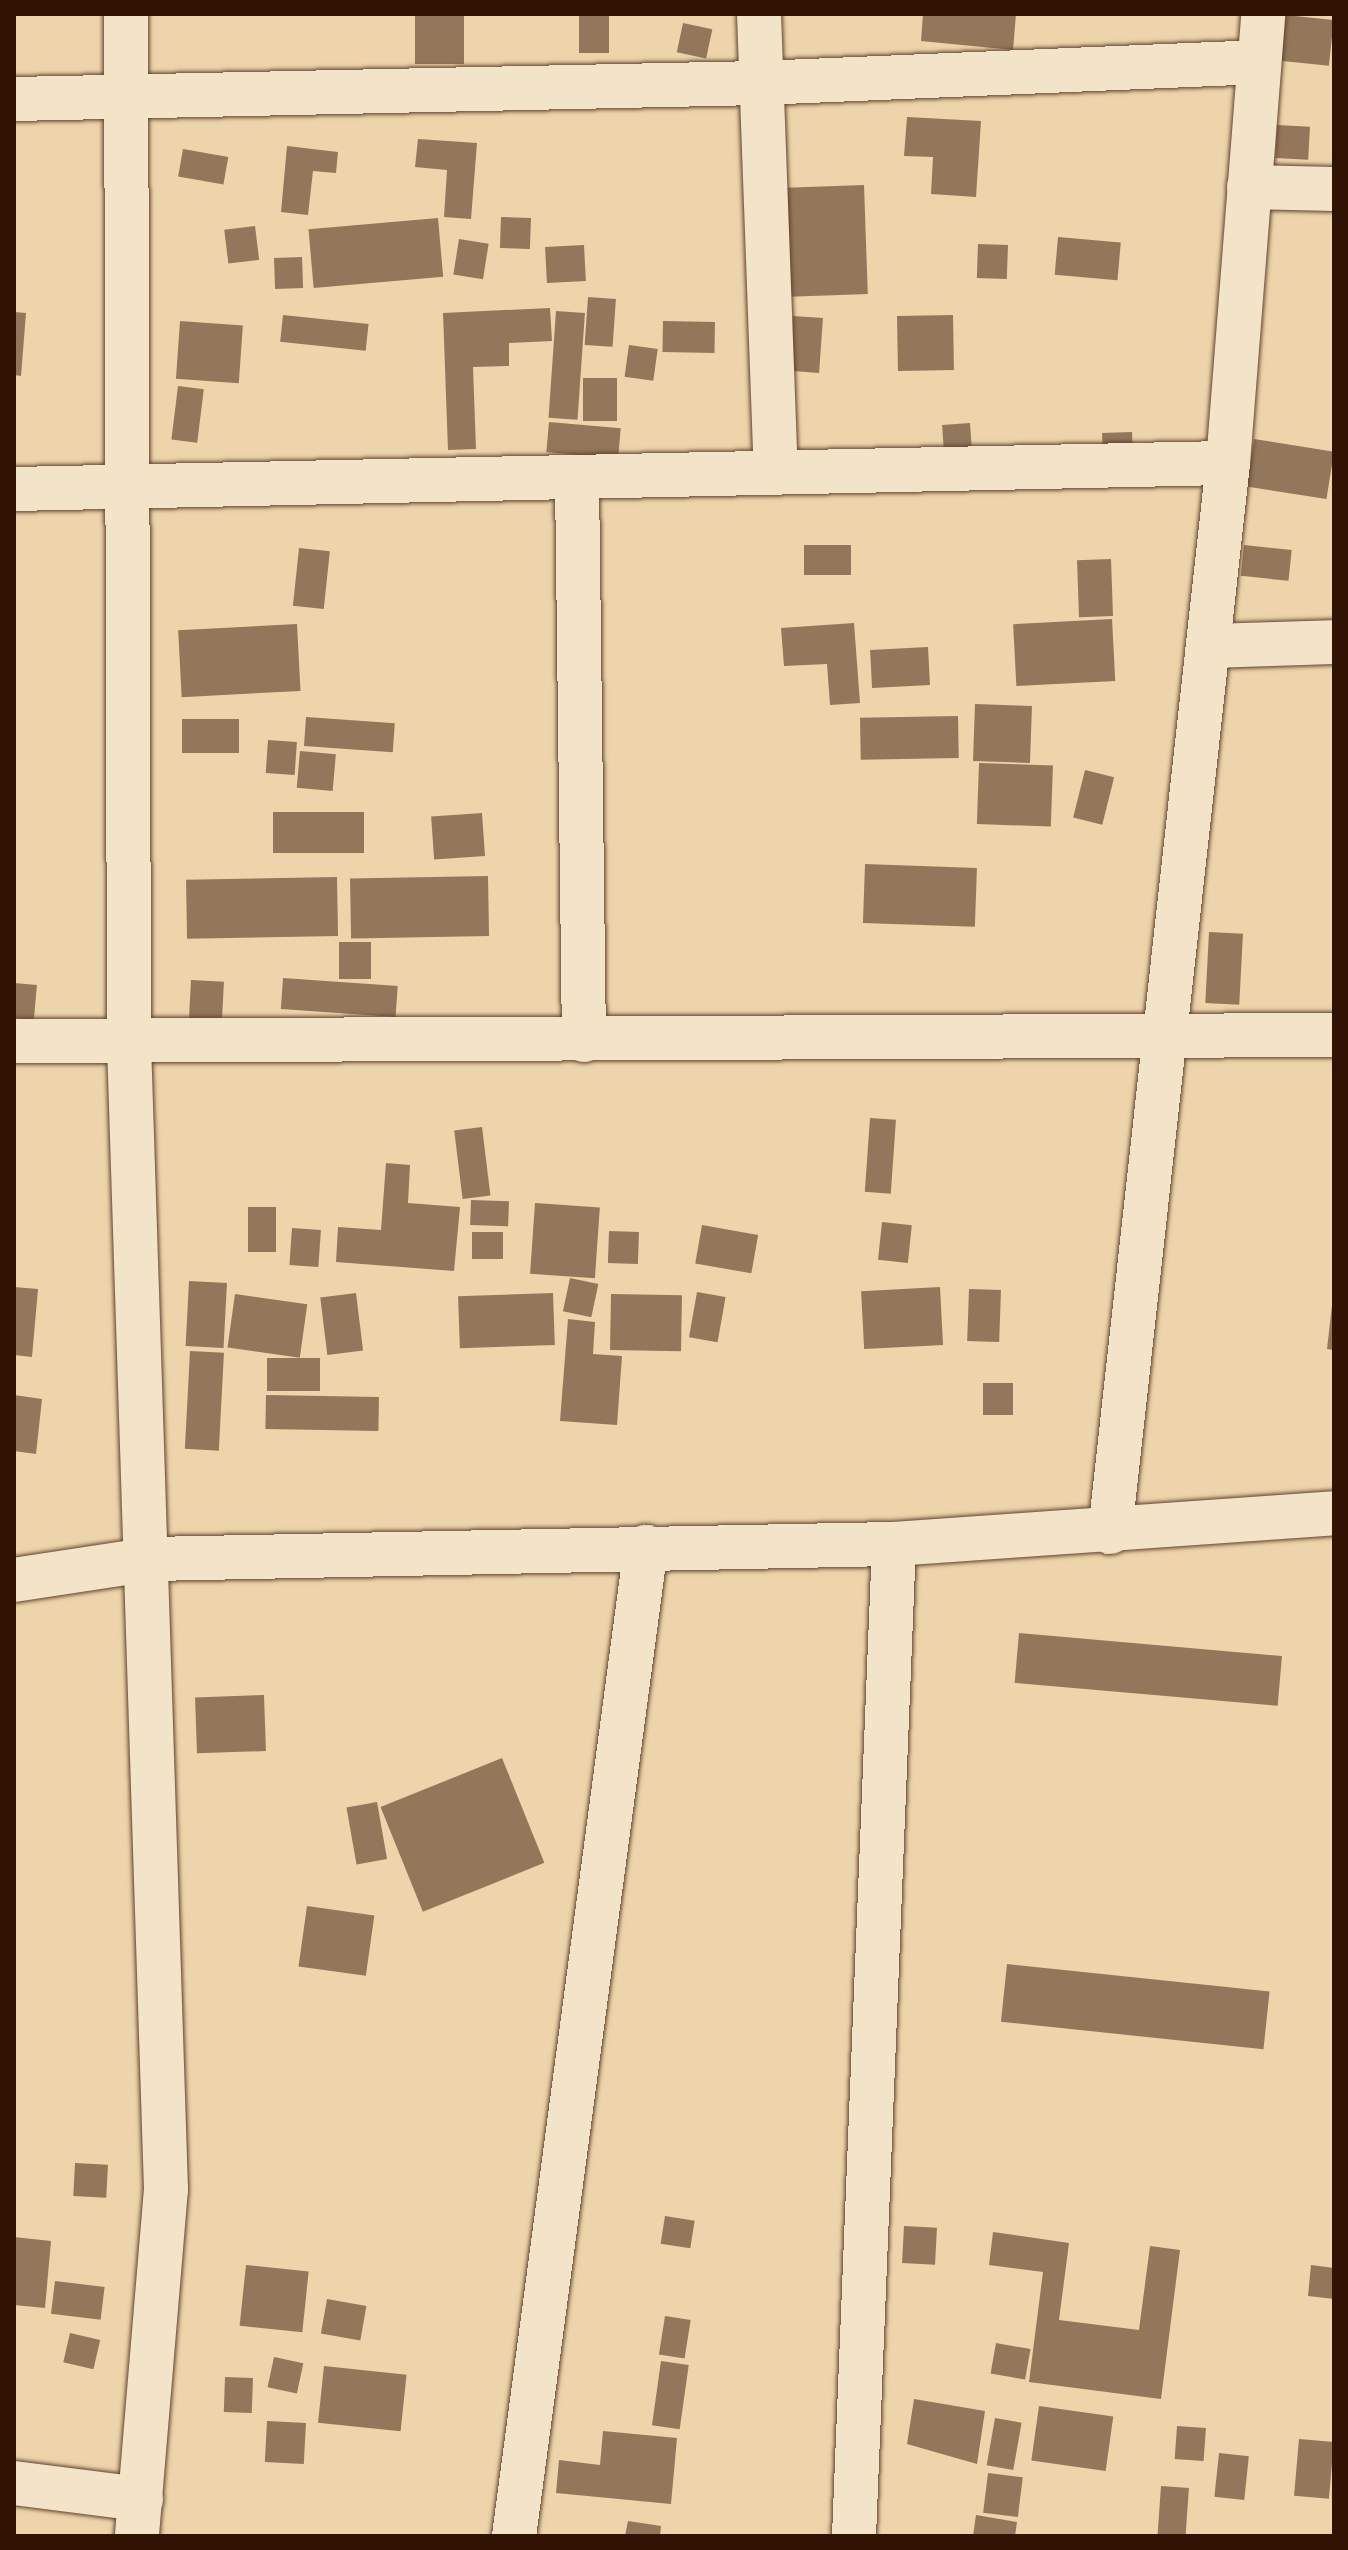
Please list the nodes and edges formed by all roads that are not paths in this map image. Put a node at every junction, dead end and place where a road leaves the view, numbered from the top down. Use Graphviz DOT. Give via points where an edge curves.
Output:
graph roads {
  1 [pos="126,14"];
  2 [pos="759,14"];
  3 [pos="1263,14"];
  4 [pos="1259,62"];
  5 [pos="760,83"];
  6 [pos="14,99"];
  7 [pos="127,99"];
  8 [pos="1249,187"];
  9 [pos="1334,189"];
  10 [pos="1228,463"];
  11 [pos="776,472"];
  12 [pos="577,478"];
  13 [pos="14,489"];
  14 [pos="127,490"];
  15 [pos="1334,642"];
  16 [pos="1209,646"];
  17 [pos="1334,1035"];
  18 [pos="1161,1038"];
  19 [pos="584,1040"];
  20 [pos="14,1041"];
  21 [pos="129,1044"];
  22 [pos="1334,1513"];
  23 [pos="1110,1532"];
  24 [pos="894,1544"];
  25 [pos="646,1547"];
  26 [pos="151,1559"];
  27 [pos="14,1580"];
  28 [pos="14,2483"];
  29 [pos="139,2517"];
  30 [pos="514,2536"];
  31 [pos="854,2536"];
  1 -- 7 [label="street"];
  2 -- 5 [label="street"];
  3 -- 4 [label="street"];
  4 -- 5 [label="street"];
  4 -- 8 [label="street"];
  5 -- 7 [label="street"];
  5 -- 11 [label="street"];
  6 -- 7 [label="street"];
  7 -- 14 [label="street"];
  8 -- 9 [label="street"];
  8 -- 10 [label="street"];
  10 -- 11 [label="street"];
  10 -- 16 [label="street"];
  11 -- 12 [label="street"];
  12 -- 14 [label="street"];
  12 -- 19 [label="street"];
  13 -- 14 [label="street"];
  14 -- 21 [label="street"];
  15 -- 16 [label="street"];
  16 -- 18 [label="street"];
  17 -- 18 [label="street"];
  18 -- 19 [label="street"];
  18 -- 23 [label="street"];
  19 -- 21 [label="street"];
  20 -- 21 [label="street"];
  21 -- 26 [label="street"];
  22 -- 23 [label="street"];
  23 -- 24 [label="street"];
  24 -- 25 [label="street"];
  24 -- 31 [label="street"];
  25 -- 26 [label="street"];
  25 -- 30 [label="street"];
  26 -- 27 [label="street"];
  26 -- 29 [label="street" via="166,2189"];
  28 -- 29 [label="street"];
}
